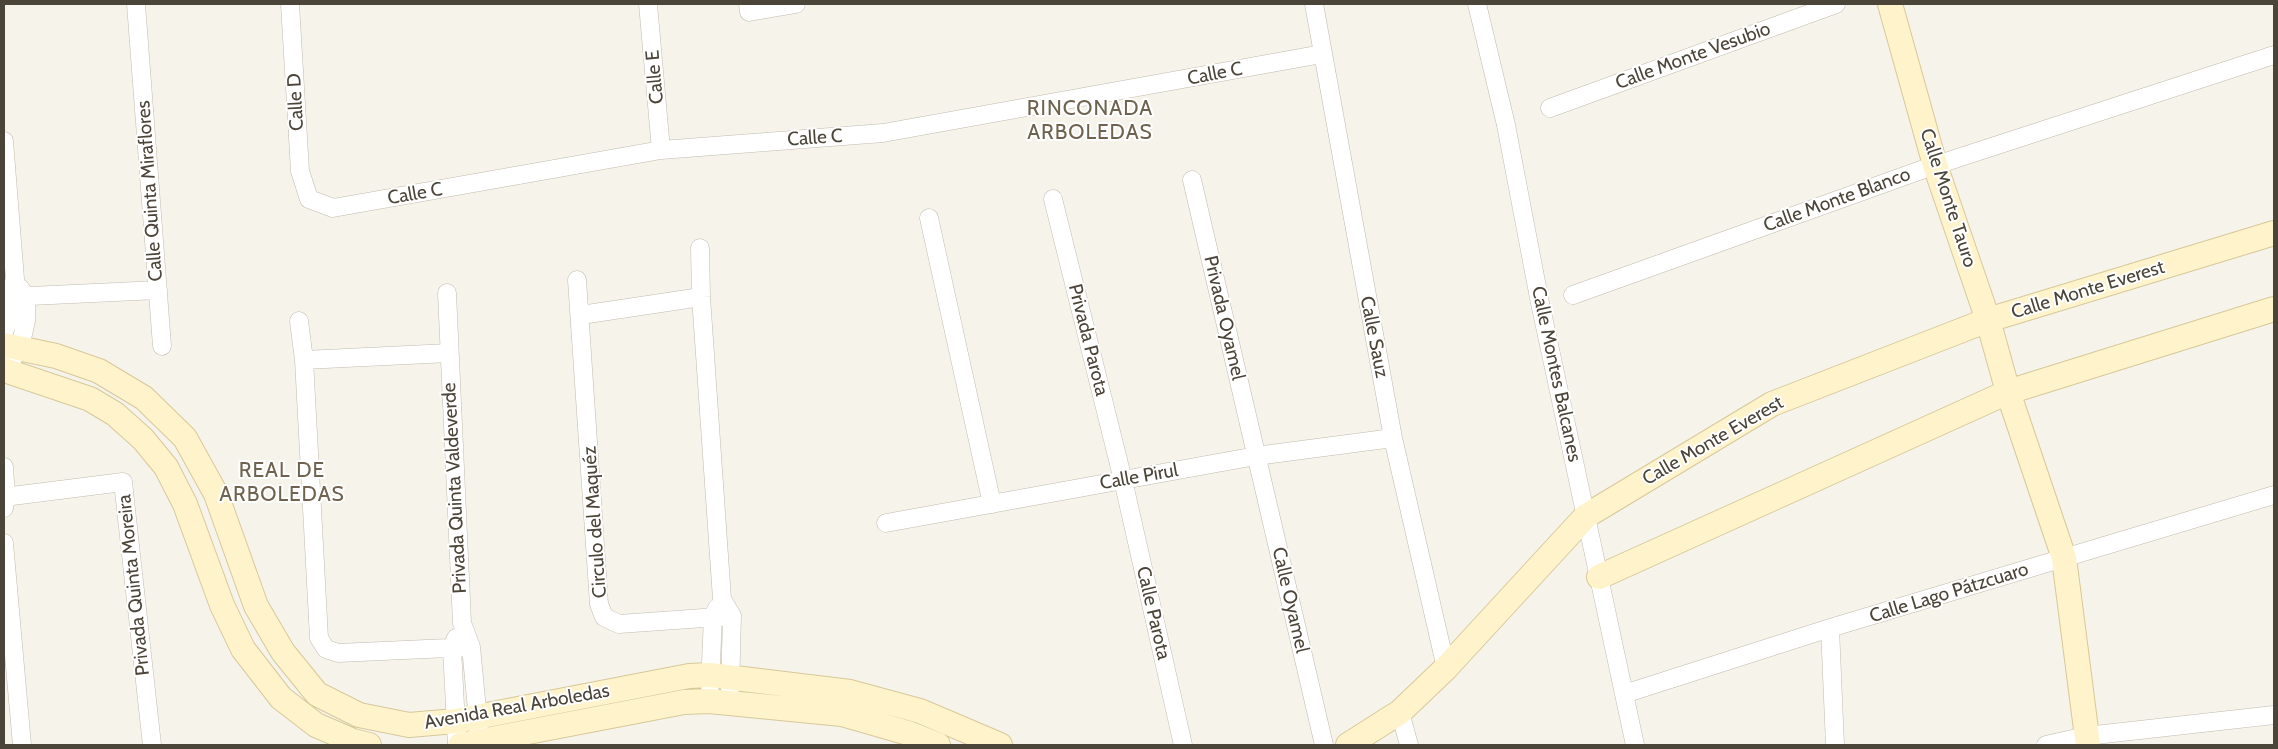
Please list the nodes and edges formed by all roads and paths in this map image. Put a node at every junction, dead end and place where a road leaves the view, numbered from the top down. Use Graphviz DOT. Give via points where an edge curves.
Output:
graph roads {
  1 [pos="136,4"];
  2 [pos="290,4"];
  3 [pos="648,4"];
  4 [pos="796,4"];
  5 [pos="1314,4"];
  6 [pos="1477,4"];
  7 [pos="1836,4"];
  8 [pos="1890,4"];
  9 [pos="748,8"];
  10 [pos="1322,54"];
  11 [pos="2274,55"];
  12 [pos="1550,108"];
  13 [pos="4,141"];
  14 [pos="661,150"];
  15 [pos="1935,165"];
  16 [pos="1192,180"];
  17 [pos="309,199"];
  18 [pos="1053,199"];
  19 [pos="929,218"];
  20 [pos="2274,233"];
  21 [pos="700,248"];
  22 [pos="578,280"];
  23 [pos="158,290"];
  24 [pos="447,293"];
  25 [pos="1573,295"];
  26 [pos="17,297"];
  27 [pos="701,297"];
  28 [pos="2274,309"];
  29 [pos="581,315"];
  30 [pos="1988,320"];
  31 [pos="299,321"];
  32 [pos="9,341"];
  33 [pos="162,346"];
  34 [pos="449,353"];
  35 [pos="304,360"];
  36 [pos="4,372"];
  37 [pos="2008,392"];
  38 [pos="1393,438"];
  39 [pos="1256,456"];
  40 [pos="4,467"];
  41 [pos="1123,480"];
  42 [pos="2274,495"];
  43 [pos="5,500"];
  44 [pos="992,504"];
  45 [pos="1586,516"];
  46 [pos="886,523"];
  47 [pos="4,543"];
  48 [pos="2064,558"];
  49 [pos="1599,577"];
  50 [pos="722,599"];
  51 [pos="732,616"];
  52 [pos="713,617"];
  53 [pos="462,623"];
  54 [pos="1830,628"];
  55 [pos="471,647"];
  56 [pos="452,648"];
  57 [pos="1446,668"];
  58 [pos="720,676"];
  59 [pos="1624,694"];
  60 [pos="719,701"];
  61 [pos="1400,712"];
  62 [pos="2274,716"];
  63 [pos="467,719"];
  64 [pos="2087,740"];
  65 [pos="470,743"];
  66 [pos="22,745"];
  67 [pos="152,745"];
  68 [pos="370,745"];
  69 [pos="456,745"];
  70 [pos="938,745"];
  71 [pos="1000,745"];
  72 [pos="1183,745"];
  73 [pos="1324,745"];
  74 [pos="1348,745"];
  75 [pos="1409,745"];
  76 [pos="1636,745"];
  77 [pos="1835,745"];
  78 [pos="2046,745"];
  1 -- 23 [label="street, Calle Quinta Miraflores"];
  2 -- 17 [label="street, Calle D" via="300,171"];
  3 -- 14 [label="street, Calle E"];
  4 -- 9 [label="street"];
  5 -- 10 [label="street, Calle Sauz"];
  6 -- 45 [label="street, Calle Montes Balcanes" via="1506,125"];
  7 -- 12 [label="street, Calle Monte Vesubio"];
  8 -- 15 [label="street, Calle Monte Tauro"];
  10 -- 14 [label="street, Calle C" via="883,133"];
  10 -- 38 [label="street, Calle Sauz"];
  11 -- 15 [label="street, Calle Monte Blanco"];
  13 -- 26 [label="street"];
  14 -- 17 [label="street, Calle C" via="333,208"];
  15 -- 25 [label="street, Calle Monte Blanco"];
  15 -- 30 [label="street, Calle Monte Tauro"];
  16 -- 39 [label="street, Privada Oyamel"];
  18 -- 41 [label="street, Privada Parota"];
  19 -- 44 [label="street"];
  20 -- 30 [label="street, Calle Monte Everest"];
  21 -- 27 [label="street"];
  22 -- 29 [label="street, Circulo del Maquéz"];
  23 -- 26 [label="street, Calle Quinta Miraflores"];
  23 -- 33 [label="street"];
  24 -- 34 [label="street, Privada Quinta Valdeverde"];
  26 -- 32 [label="street" via="26,321"];
  27 -- 29 [label="street"];
  27 -- 50 [label="street"];
  28 -- 37 [label="street"];
  29 -- 52 [label="street, Circulo del Maquéz" via="599,604 604,617 619,624"];
  30 -- 37 [label="street, Calle Monte Tauro"];
  30 -- 45 [label="street, Calle Monte Everest" via="1772,404"];
  31 -- 35 [label="street"];
  32 -- 36 [label="street"];
  32 -- 63 [label="street, Avenida Real Arboledas" via="99,371 144,398 185,438 216,494 256,606 283,652 317,694 359,716 409,725"];
  34 -- 35 [label="street"];
  34 -- 53 [label="street, Privada Quinta Valdeverde"];
  35 -- 56 [label="street" via="318,638 326,650 338,652"];
  36 -- 68 [label="street" via="90,399 115,414 143,439 166,467 185,504 222,605 243,649 281,698 316,725"];
  37 -- 48 [label="street, Calle Monte Tauro"];
  37 -- 49 [label="street"];
  38 -- 39 [label="street, Calle Pirul"];
  38 -- 57 [label="street, Calle Sauz"];
  39 -- 41 [label="street, Calle Pirul"];
  39 -- 73 [label="street, Calle Oyamel"];
  40 -- 43 [label="street, Privada Quinta Moreira"];
  41 -- 44 [label="street, Calle Pirul"];
  41 -- 72 [label="street, Calle Parota"];
  42 -- 48 [label="street, Calle Lago Pátzcuaro"];
  43 -- 67 [label="street, Privada Quinta Moreira" via="123,482"];
  44 -- 46 [label="street, Calle Pirul"];
  45 -- 49 [label="street, Calle Montes Balcanes"];
  45 -- 57 [label="street, Calle Monte Everest"];
  47 -- 66 [label="street"];
  48 -- 54 [label="street, Calle Lago Pátzcuaro"];
  48 -- 64 [label="street, Calle Monte Tauro"];
  49 -- 59 [label="street, Calle Montes Balcanes"];
  50 -- 51 [label="street"];
  50 -- 52 [label="street"];
  51 -- 52 [label="street, Circulo del Maquéz"];
  51 -- 58 [label="street"];
  52 -- 58 [label="street"];
  53 -- 55 [label="street, Privada Quinta Valdeverde"];
  53 -- 56 [label="street, Privada Quinta Valdeverde"];
  54 -- 59 [label="street, Calle Lago Pátzcuaro"];
  54 -- 77 [label="street"];
  55 -- 56 [label="street"];
  55 -- 63 [label="street, Privada Quinta Valdeverde"];
  56 -- 63 [label="street, Privada Quinta Valdeverde"];
  57 -- 61 [label="street, Calle Monte Everest"];
  58 -- 60 [label="street"];
  58 -- 63 [label="street, Avenida Real Arboledas" via="689,676"];
  58 -- 71 [label="street, Avenida Real Arboledas" via="850,692 920,711"];
  59 -- 76 [label="street, Calle Montes Balcanes"];
  60 -- 65 [label="street" via="684,702"];
  60 -- 70 [label="street" via="842,714"];
  61 -- 74 [label="street, Calle Monte Everest"];
  61 -- 75 [label="street"];
  62 -- 64 [label="street"];
  63 -- 65 [label="street, Privada Quinta Valdeverde"];
  63 -- 69 [label="street, Privada Quinta Valdeverde"];
  64 -- 78 [label="street"];
}
